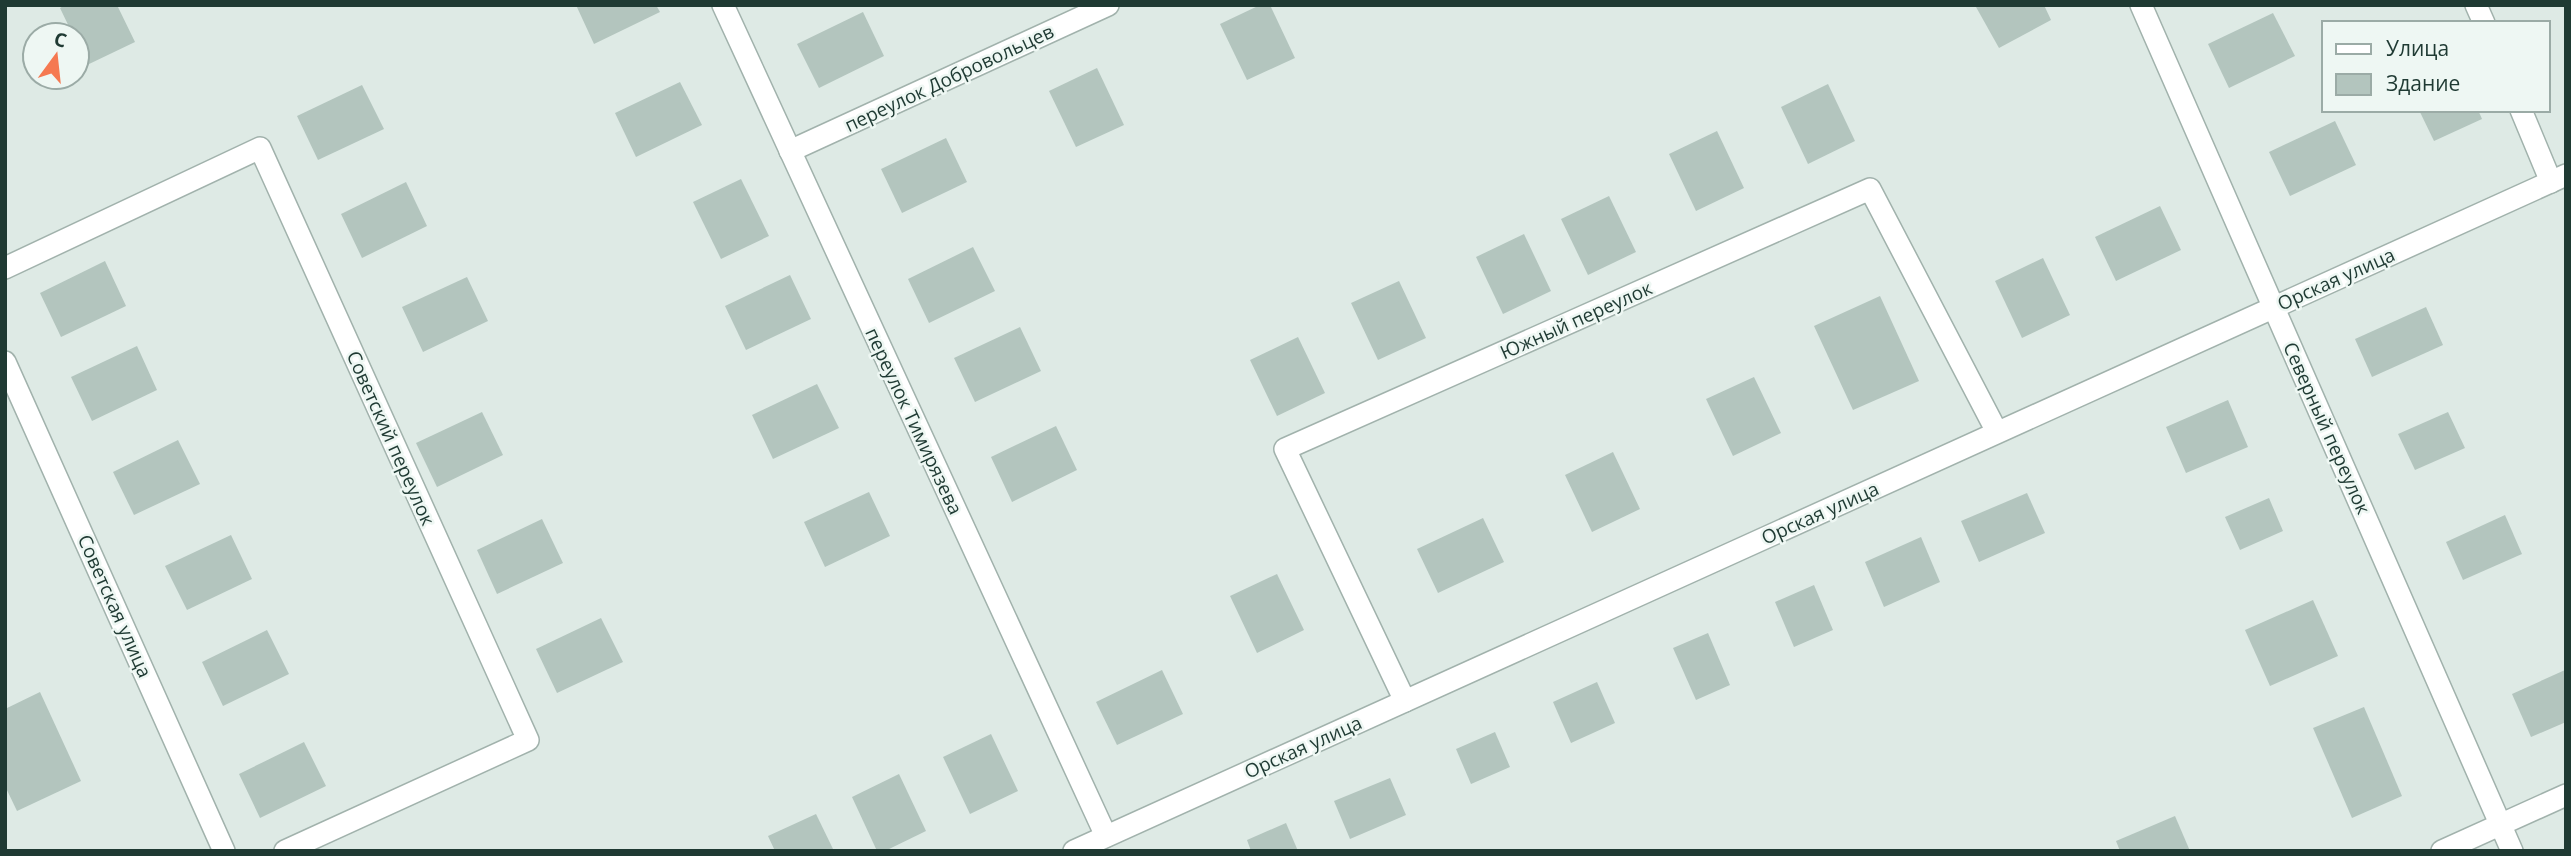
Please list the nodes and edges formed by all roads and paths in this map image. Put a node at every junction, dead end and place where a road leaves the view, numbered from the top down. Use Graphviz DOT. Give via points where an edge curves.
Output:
graph roads {
  1 [pos="723,5"];
  2 [pos="1108,5"];
  3 [pos="2141,5"];
  4 [pos="2476,5"];
  5 [pos="2483,21"];
  6 [pos="2522,112"];
  7 [pos="790,151"];
  8 [pos="2559,179"];
  9 [pos="5,268"];
  10 [pos="2275,307"];
  11 [pos="5,362"];
  12 [pos="1997,432"];
  13 [pos="1405,701"];
  14 [pos="2566,795"];
  15 [pos="2500,825"];
  16 [pos="1105,836"];
  17 [pos="224,851"];
  18 [pos="285,851"];
  19 [pos="1074,851"];
  20 [pos="2442,851"];
  21 [pos="2512,851"];
  1 -- 7 [label="street, переулок Тимирязева"];
  2 -- 7 [label="street, переулок Добровольцев"];
  3 -- 10 [label="street, Северный переулок"];
  4 -- 5 [label="street"];
  6 -- 8 [label="street"];
  7 -- 16 [label="street, переулок Тимирязева"];
  8 -- 10 [label="street, Орская улица"];
  9 -- 18 [label="street, Советский переулок" via="260,148 528,740"];
  10 -- 12 [label="street, Орская улица"];
  10 -- 15 [label="street, Северный переулок"];
  11 -- 17 [label="street, Советская улица"];
  12 -- 13 [label="street, Орская улица"];
  12 -- 13 [label="street, Южный переулок" via="1870,189 1285,449"];
  13 -- 16 [label="street, Орская улица"];
  14 -- 15 [label="street"];
  15 -- 20 [label="street"];
  15 -- 21 [label="street, Северный переулок"];
  16 -- 19 [label="street, Орская улица"];
}
